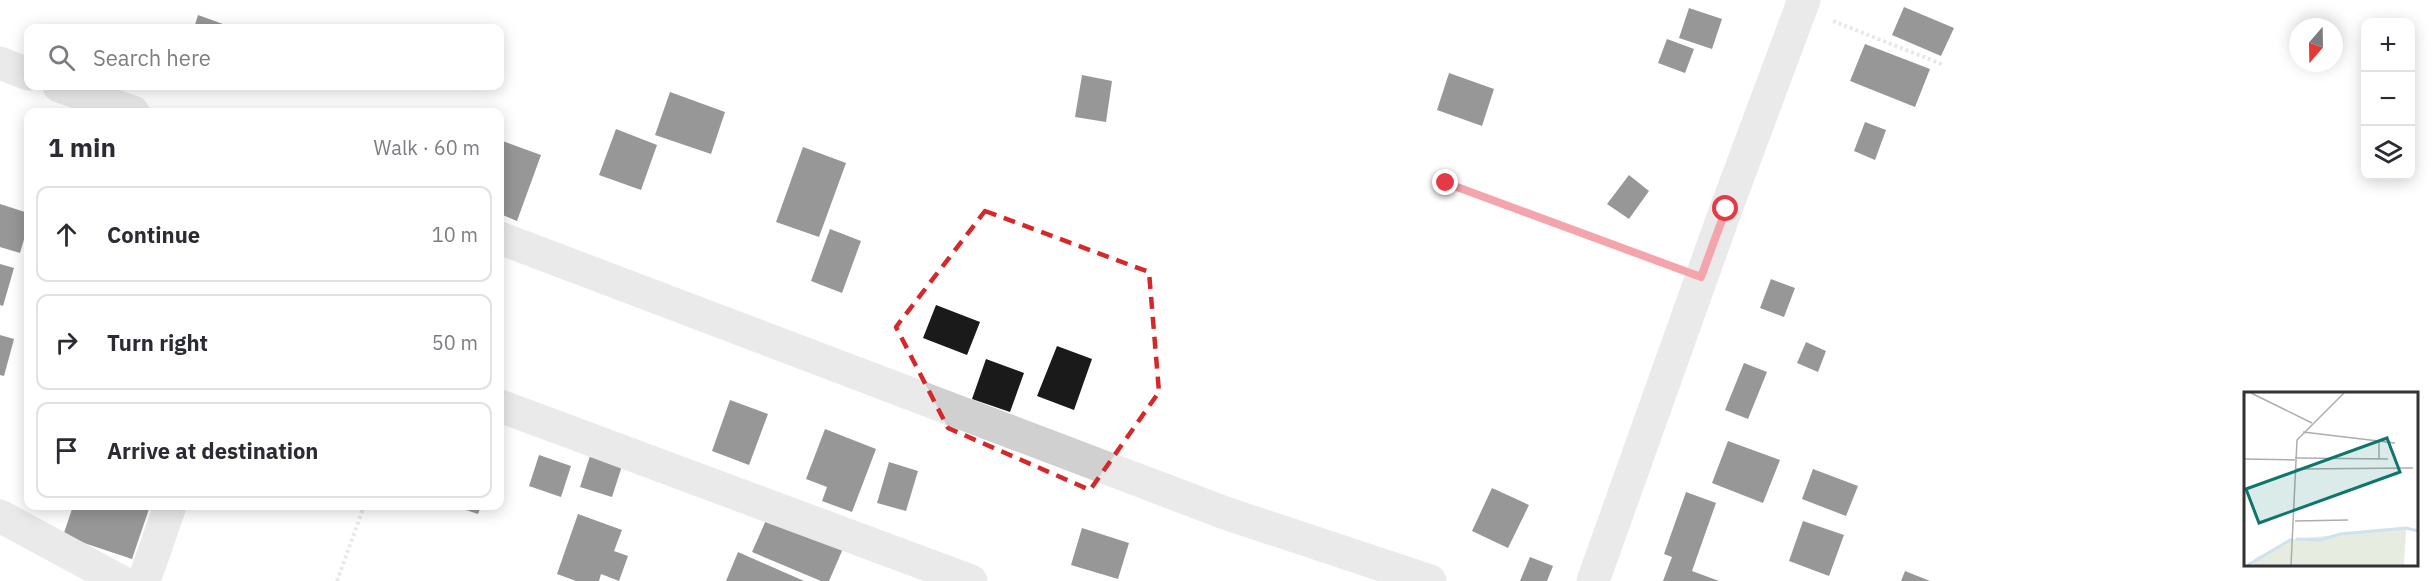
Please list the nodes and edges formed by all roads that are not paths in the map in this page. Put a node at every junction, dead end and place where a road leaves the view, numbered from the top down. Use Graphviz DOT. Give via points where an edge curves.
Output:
graph roads {
  1 [pos="1803,4"];
  2 [pos="0,63"];
  3 [pos="24,72"];
  4 [pos="70,90"];
  5 [pos="122,108"];
  6 [pos="504,240"];
  7 [pos="504,407"];
  8 [pos="169,510"];
  9 [pos="0,516"];
  10 [pos="120,581"];
  11 [pos="144,581"];
  12 [pos="971,581"];
  13 [pos="1430,581"];
  14 [pos="1593,581"];
  1 -- 14 [label="street"];
  2 -- 3 [label="street"];
  4 -- 5 [label="street"];
  6 -- 13 [label="street" via="1225,513"];
  7 -- 12 [label="street"];
  8 -- 11 [label="street"];
  9 -- 10 [label="street"];
}
